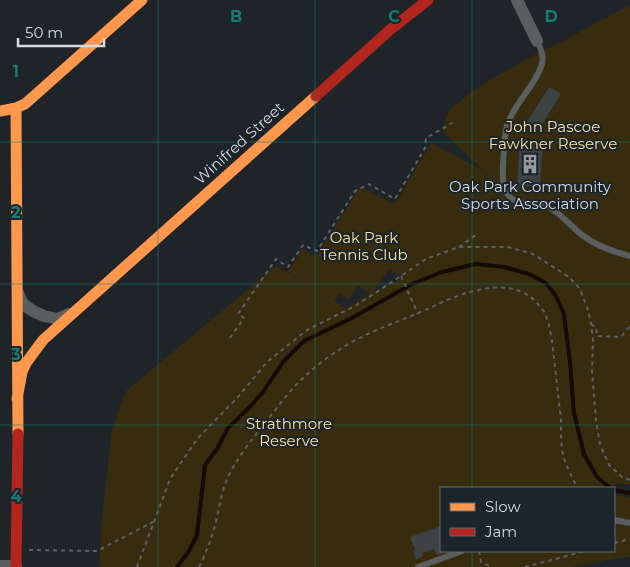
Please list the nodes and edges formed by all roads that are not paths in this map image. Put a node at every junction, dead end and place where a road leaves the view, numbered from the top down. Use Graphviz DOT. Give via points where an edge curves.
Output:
graph roads {
  1 [pos="142,0"];
  2 [pos="428,0"];
  3 [pos="516,0"];
  4 [pos="538,41"];
  5 [pos="16,108"];
  6 [pos="0,111"];
  7 [pos="630,256"];
  8 [pos="17,290"];
  9 [pos="74,313"];
  10 [pos="17,399"];
  11 [pos="615,520"];
  12 [pos="630,523"];
  13 [pos="459,552"];
  14 [pos="0,566"];
  15 [pos="16,567"];
  16 [pos="418,567"];
  1 -- 5 [label="street" via="25,104"];
  2 -- 9 [label="street, Winifred Street" via="391,29"];
  3 -- 4 [label="street"];
  4 -- 7 [label="lane" via="541,67 508,126 503,184 509,196 518,201 547,206 581,235"];
  5 -- 6 [label="street"];
  5 -- 8 [label="street"];
  8 -- 9 [label="street" via="23,304 44,316 58,319"];
  8 -- 10 [label="street"];
  9 -- 10 [label="street, Winifred Street" via="44,340 26,363"];
  10 -- 15 [label="street"];
  11 -- 12 [label="lane"];
  13 -- 16 [label="lane"];
  14 -- 15 [label="street"];
}
